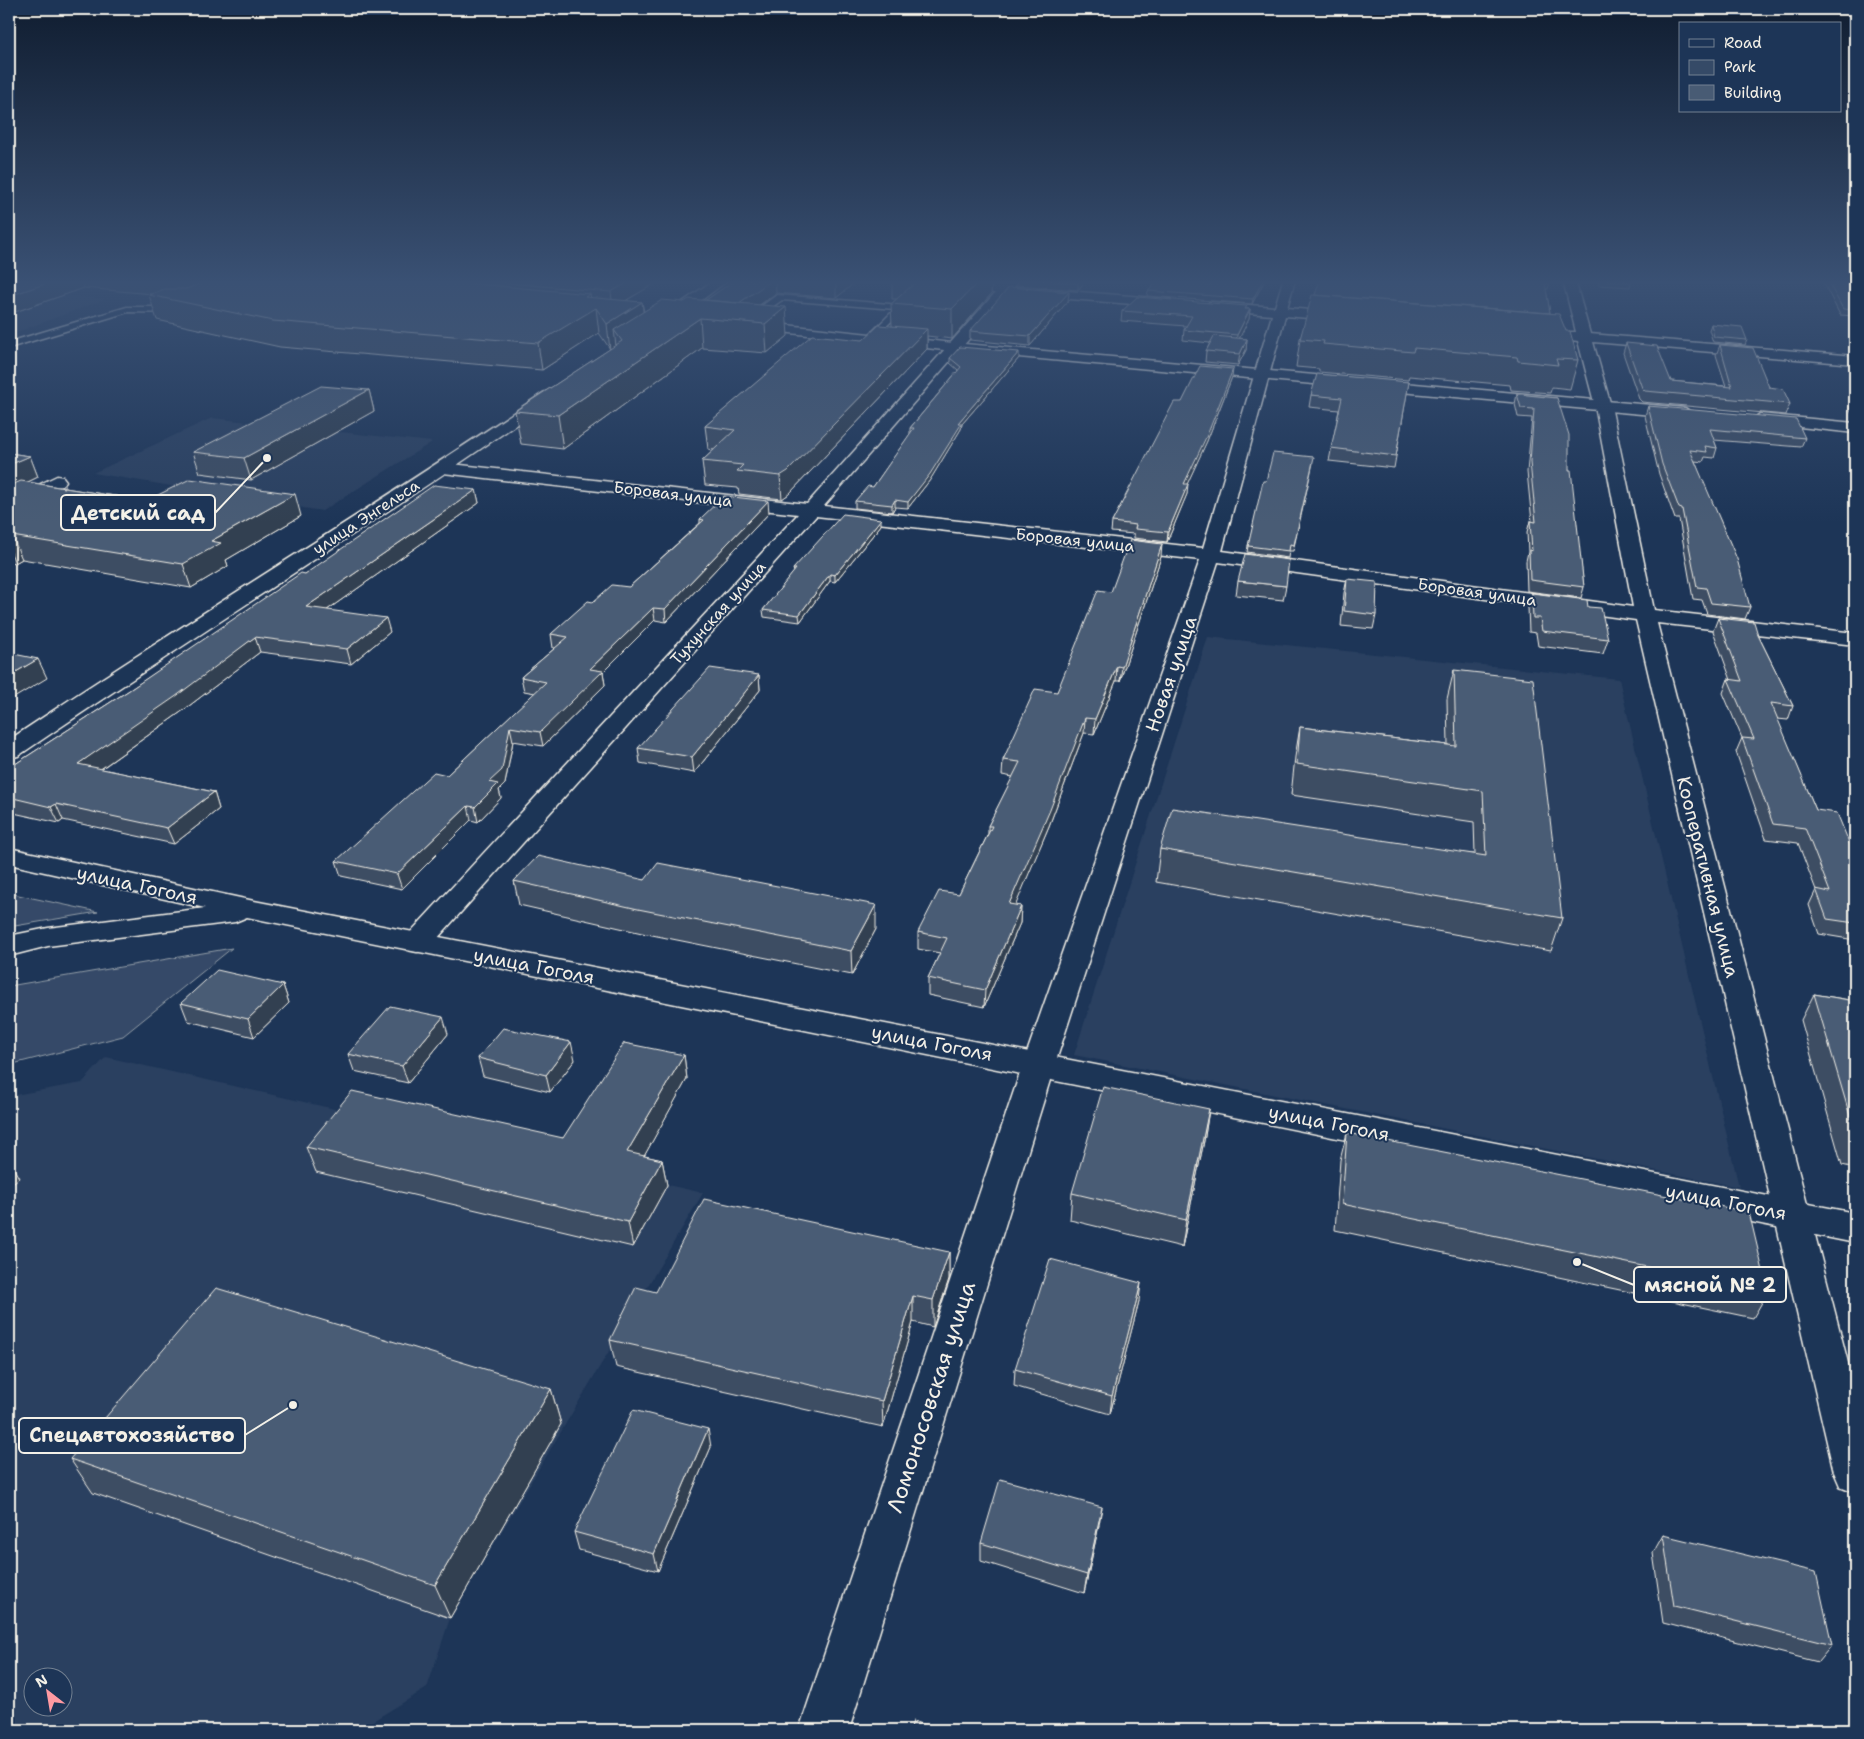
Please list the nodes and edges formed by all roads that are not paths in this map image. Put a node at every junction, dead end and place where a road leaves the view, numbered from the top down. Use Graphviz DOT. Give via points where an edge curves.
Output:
graph roads {
  1 [pos="941,361"];
  2 [pos="1109,361"];
  3 [pos="1266,361"];
  4 [pos="1592,361"];
  5 [pos="1262,375"];
  6 [pos="561,388"];
  7 [pos="1603,406"];
  8 [pos="1700,414"];
  9 [pos="1749,418"];
  10 [pos="1855,428"];
  11 [pos="443,468"];
  12 [pos="56,481"];
  13 [pos="9,506"];
  14 [pos="811,510"];
  15 [pos="1211,555"];
  16 [pos="1645,615"];
  17 [pos="1855,639"];
  18 [pos="9,751"];
  19 [pos="9,856"];
  20 [pos="254,910"];
  21 [pos="417,943"];
  22 [pos="9,946"];
  23 [pos="1039,1064"];
  24 [pos="1791,1215"];
  25 [pos="1855,1228"];
  26 [pos="1855,1472"];
  27 [pos="824,1730"];
  1 -- 14 [label="street, Тухунская улица"];
  2 -- 5 [label="street"];
  3 -- 5 [label="street, Новая улица"];
  4 -- 7 [label="street, Кооперативная улица"];
  5 -- 7 [label="street"];
  5 -- 15 [label="street, Новая улица"];
  6 -- 11 [label="street, улица Энгельса"];
  7 -- 8 [label="street"];
  7 -- 16 [label="street, Кооперативная улица"];
  9 -- 10 [label="street"];
  11 -- 14 [label="street, Боровая улица"];
  11 -- 18 [label="street, улица Энгельса" via="136,665"];
  12 -- 13 [label="street"];
  14 -- 15 [label="street, Боровая улица"];
  14 -- 21 [label="street, Тухунская улица"];
  15 -- 16 [label="street, Боровая улица"];
  15 -- 23 [label="street, Новая улица"];
  16 -- 17 [label="street, Боровая улица"];
  16 -- 24 [label="street, Кооперативная улица"];
  19 -- 20 [label="street, улица Гоголя"];
  20 -- 21 [label="street, улица Гоголя"];
  20 -- 22 [label="street" via="48,937"];
  21 -- 23 [label="street, улица Гоголя"];
  23 -- 24 [label="street, улица Гоголя"];
  23 -- 27 [label="street, Ломоносовская улица"];
  24 -- 25 [label="street, улица Гоголя"];
  24 -- 26 [label="street, Кооперативная улица"];
}
